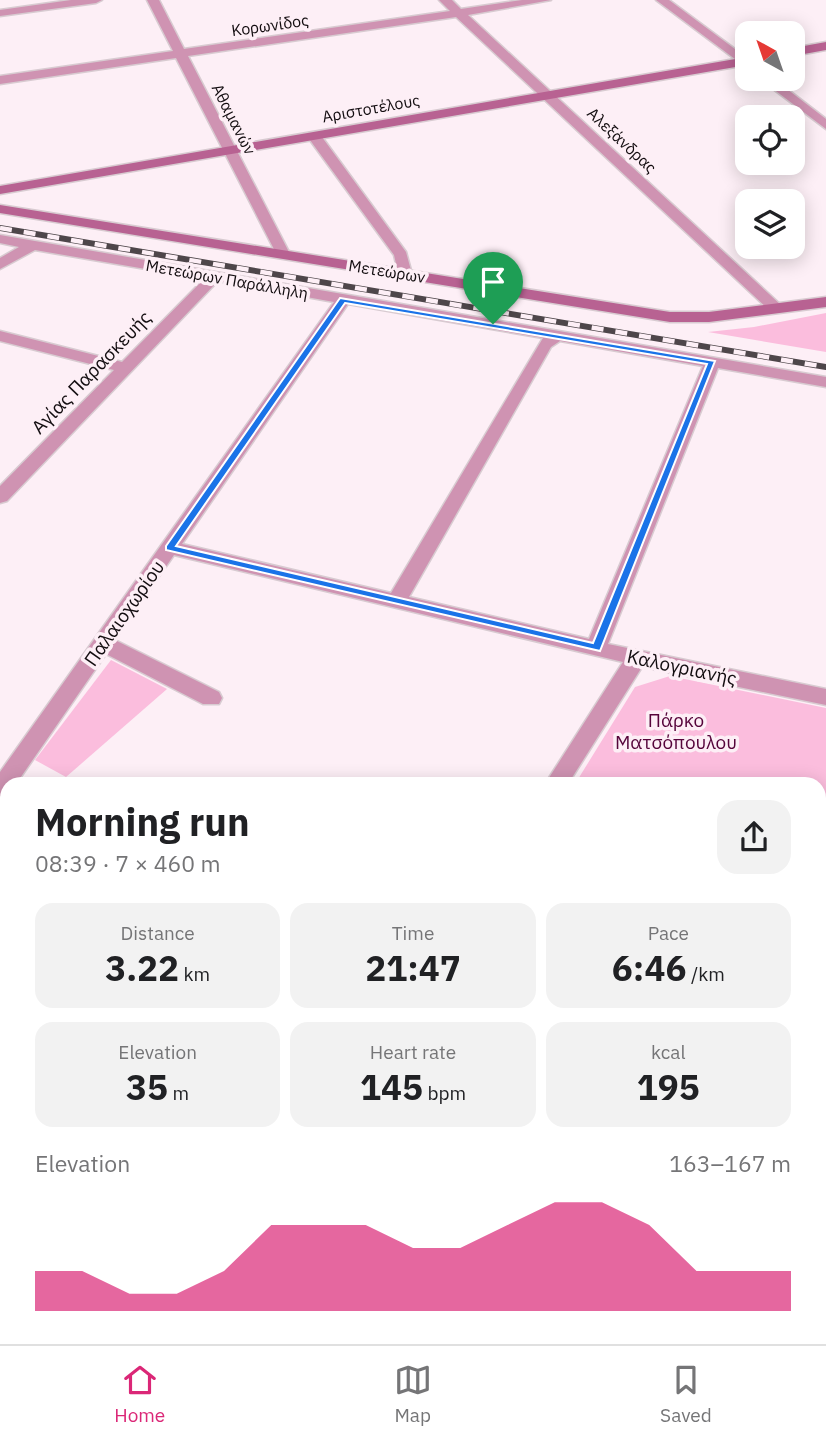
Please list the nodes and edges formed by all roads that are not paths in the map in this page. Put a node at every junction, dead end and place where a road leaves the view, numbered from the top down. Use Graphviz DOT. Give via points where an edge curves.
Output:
graph roads {
  1 [pos="96,0"];
  2 [pos="153,0"];
  3 [pos="445,0"];
  4 [pos="545,0"];
  5 [pos="662,0"];
  6 [pos="0,13"];
  7 [pos="460,13"];
  8 [pos="826,46"];
  9 [pos="805,50"];
  10 [pos="181,54"];
  11 [pos="735,54"];
  12 [pos="735,64"];
  13 [pos="0,80"];
  14 [pos="782,91"];
  15 [pos="548,96"];
  16 [pos="826,125"];
  17 [pos="314,136"];
  18 [pos="230,150"];
  19 [pos="0,190"];
  20 [pos="0,209"];
  21 [pos="0,239"];
  22 [pos="32,244"];
  23 [pos="283,254"];
  24 [pos="0,264"];
  25 [pos="404,274"];
  26 [pos="214,277"];
  27 [pos="826,289"];
  28 [pos="343,300"];
  29 [pos="826,302"];
  30 [pos="774,306"];
  31 [pos="0,336"];
  32 [pos="555,337"];
  33 [pos="712,363"];
  34 [pos="124,367"];
  35 [pos="826,382"];
  36 [pos="0,497"];
  37 [pos="170,548"];
  38 [pos="396,602"];
  39 [pos="103,643"];
  40 [pos="596,648"];
  41 [pos="637,658"];
  42 [pos="826,697"];
  43 [pos="211,698"];
  44 [pos="12,777"];
  45 [pos="560,777"];
  1 -- 6 [label="street"];
  2 -- 10 [label="street, Αθαμανών"];
  3 -- 7 [label="street, Αλεξάνδρας"];
  4 -- 7 [label="street, Κορωνίδος"];
  5 -- 11 [label="street"];
  7 -- 10 [label="street, Κορωνίδος"];
  7 -- 15 [label="street, Αλεξάνδρας"];
  8 -- 9 [label="street"];
  10 -- 13 [label="street, Κορωνίδος"];
  10 -- 18 [label="street, Αθαμανών"];
  12 -- 15 [label="street, Αριστοτέλους"];
  14 -- 16 [label="street"];
  15 -- 17 [label="street, Αριστοτέλους"];
  15 -- 30 [label="street, Αλεξάνδρας"];
  17 -- 18 [label="street, Αριστοτέλους"];
  17 -- 25 [label="street" via="401,255"];
  18 -- 19 [label="street, Αριστοτέλους"];
  18 -- 23 [label="street, Αθαμανών"];
  20 -- 23 [label="street, Μετεώρων"];
  21 -- 22 [label="street, Μετεώρων Παράλληλη"];
  22 -- 24 [label="street"];
  22 -- 26 [label="street, Μετεώρων Παράλληλη"];
  23 -- 25 [label="street, Μετεώρων"];
  25 -- 30 [label="street, Μετεώρων" via="680,318 724,317"];
  26 -- 28 [label="street, Μετεώρων Παράλληλη"];
  26 -- 34 [label="street, Αγίας Παρασκευής"];
  27 -- 30 [label="street, Μετεώρων"];
  28 -- 32 [label="street, Μετεώρων Παράλληλη"];
  28 -- 37 [label="street, Παλαιοχωρίου"];
  29 -- 30 [label="street, Μετεώρων"];
  31 -- 34 [label="street"];
  32 -- 33 [label="street, Μετεώρων Παράλληλη"];
  32 -- 38 [label="street" via="545,344"];
  33 -- 35 [label="street, Μετεώρων Παράλληλη"];
  33 -- 40 [label="street"];
  34 -- 36 [label="street, Αγίας Παρασκευής"];
  37 -- 38 [label="street, Καλογριανής"];
  37 -- 39 [label="street, Παλαιοχωρίου"];
  38 -- 40 [label="street, Καλογριανής"];
  39 -- 43 [label="street"];
  39 -- 44 [label="street, Παλαιοχωρίου"];
  40 -- 41 [label="street, Καλογριανής"];
  41 -- 42 [label="street, Καλογριανής"];
  41 -- 45 [label="street"];
}
